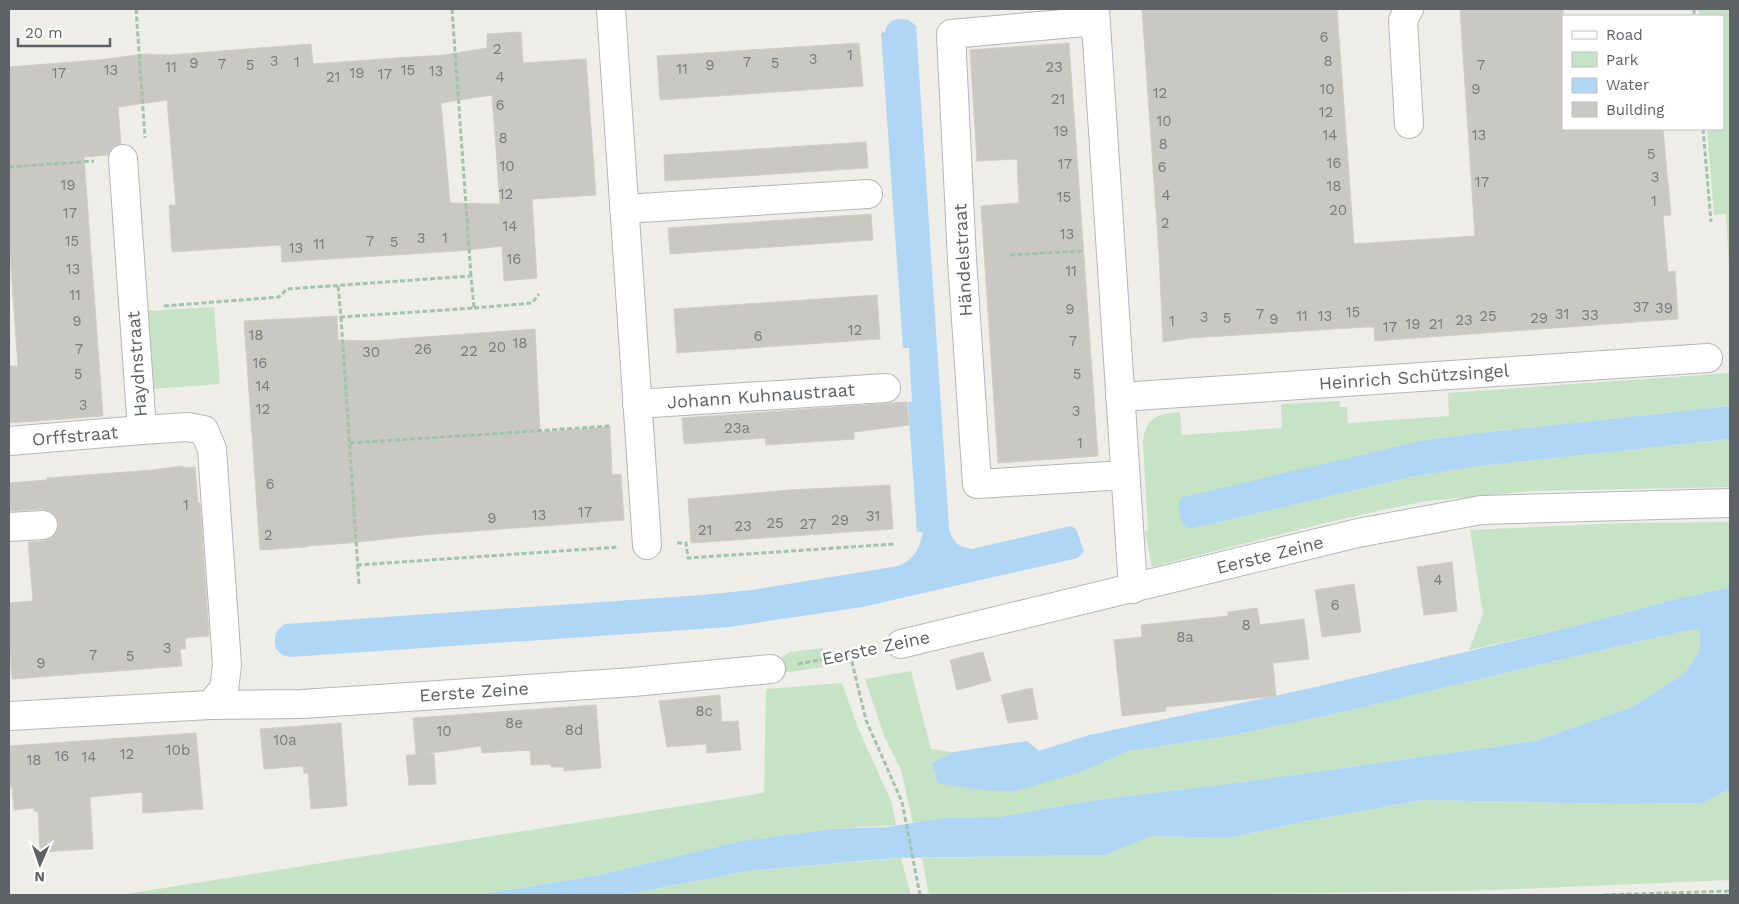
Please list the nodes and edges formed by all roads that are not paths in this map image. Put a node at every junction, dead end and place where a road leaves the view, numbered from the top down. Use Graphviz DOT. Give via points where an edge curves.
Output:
graph roads {
  1 [pos="611,9"];
  2 [pos="1409,9"];
  3 [pos="1095,15"];
  4 [pos="1409,124"];
  5 [pos="123,159"];
  6 [pos="868,194"];
  7 [pos="624,209"];
  8 [pos="1708,358"];
  9 [pos="886,388"];
  10 [pos="1120,397"];
  11 [pos="638,414"];
  12 [pos="142,430"];
  13 [pos="9,441"];
  14 [pos="1125,475"];
  15 [pos="1730,503"];
  16 [pos="43,525"];
  17 [pos="9,527"];
  18 [pos="647,545"];
  19 [pos="1133,589"];
  20 [pos="901,644"];
  21 [pos="771,669"];
  22 [pos="210,705"];
  23 [pos="9,716"];
  1 -- 7 [label="street"];
  2 -- 4 [label="street" via="1403,20"];
  3 -- 10 [label="street, Händelstraat"];
  3 -- 14 [label="street, Händelstraat" via="951,34 977,484"];
  5 -- 12 [label="street, Haydnstraat"];
  6 -- 7 [label="street"];
  7 -- 11 [label="street"];
  8 -- 10 [label="street, Heinrich Schützsingel"];
  9 -- 11 [label="street, Johann Kuhnaustraat"];
  10 -- 14 [label="street, Händelstraat"];
  11 -- 18 [label="street"];
  12 -- 13 [label="street, Orffstraat"];
  12 -- 22 [label="street, Haydnstraat" via="188,427 204,430 212,449 227,665 224,689"];
  14 -- 19 [label="street, Händelstraat"];
  15 -- 19 [label="street, Eerste Zeine" via="1481,510 1358,533"];
  16 -- 17 [label="street"];
  19 -- 20 [label="street, Eerste Zeine"];
  21 -- 22 [label="street, Eerste Zeine" via="633,682 302,704"];
  22 -- 23 [label="street, Eerste Zeine"];
}
